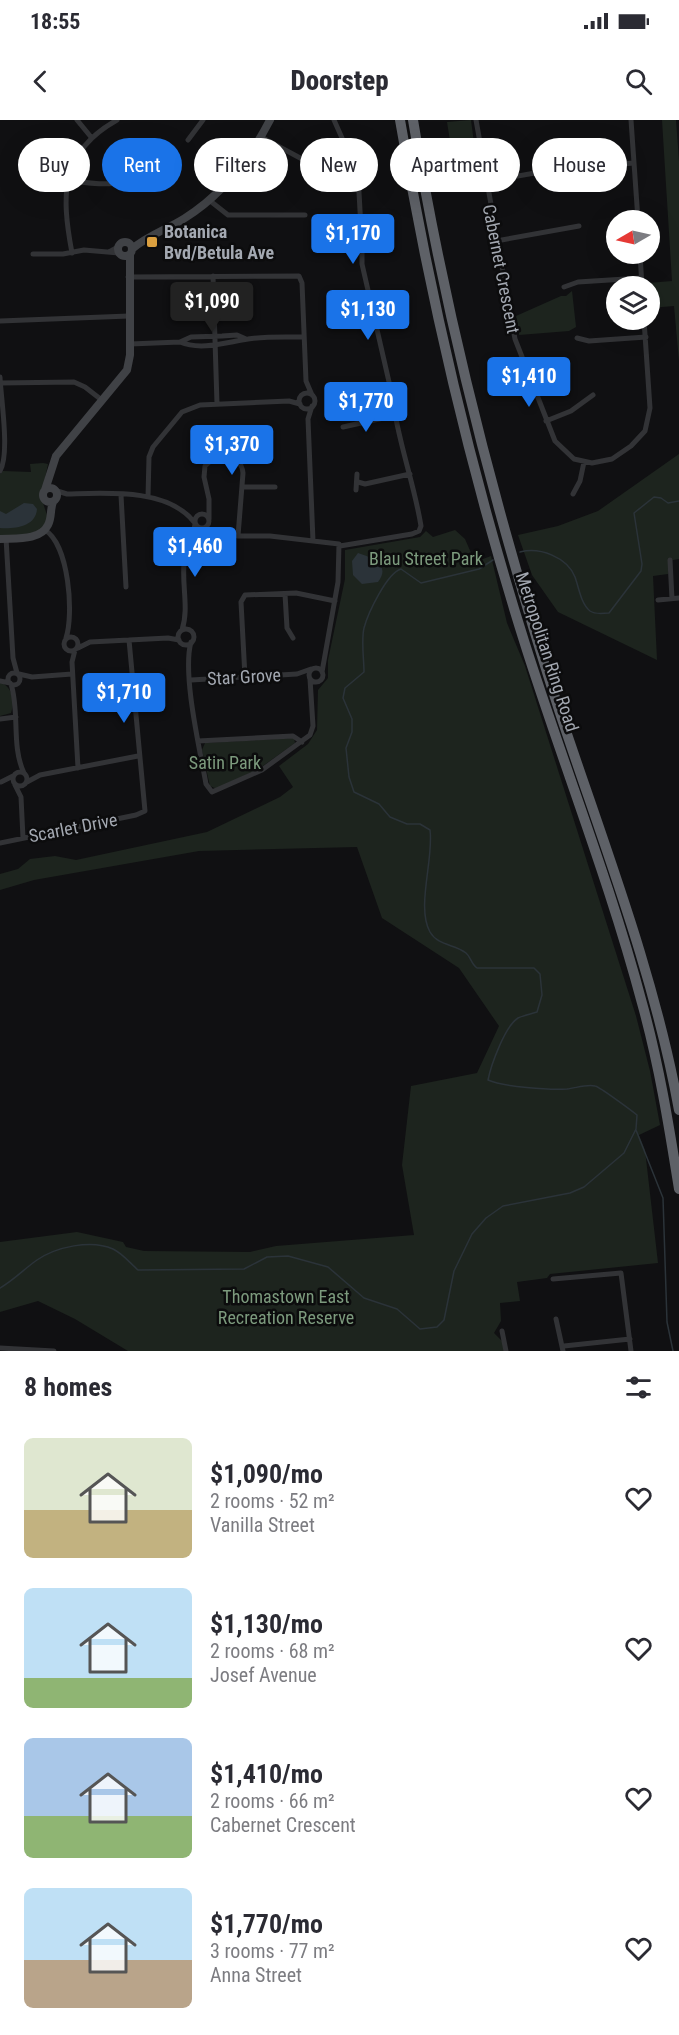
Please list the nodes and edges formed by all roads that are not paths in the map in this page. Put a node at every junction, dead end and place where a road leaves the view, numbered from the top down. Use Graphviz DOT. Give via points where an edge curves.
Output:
graph roads {
  1 [pos="77,120"];
  2 [pos="117,120"];
  3 [pos="203,120"];
  4 [pos="270,120"];
  5 [pos="332,120"];
  6 [pos="400,120"];
  7 [pos="412,120"];
  8 [pos="476,120"];
  9 [pos="631,120"];
  10 [pos="91,136"];
  11 [pos="261,137"];
  12 [pos="478,138"];
  13 [pos="188,140"];
  14 [pos="300,158"];
  15 [pos="634,163"];
  16 [pos="520,176"];
  17 [pos="68,192"];
  18 [pos="486,192"];
  19 [pos="209,200"];
  20 [pos="637,210"];
  21 [pos="305,215"];
  22 [pos="579,226"];
  23 [pos="496,242"];
  24 [pos="125,250"];
  25 [pos="72,253"];
  26 [pos="33,254"];
  27 [pos="213,276"];
  28 [pos="128,277"];
  29 [pos="606,280"];
  30 [pos="564,287"];
  31 [pos="129,316"];
  32 [pos="0,321"];
  33 [pos="646,330"];
  34 [pos="214,336"];
  35 [pos="304,336"];
  36 [pos="646,337"];
  37 [pos="577,338"];
  38 [pos="246,339"];
  39 [pos="180,342"];
  40 [pos="130,344"];
  41 [pos="214,345"];
  42 [pos="0,377"];
  43 [pos="306,381"];
  44 [pos="0,383"];
  45 [pos="312,395"];
  46 [pos="593,395"];
  47 [pos="102,401"];
  48 [pos="301,401"];
  49 [pos="217,404"];
  50 [pos="312,406"];
  51 [pos="395,415"];
  52 [pos="308,419"];
  53 [pos="546,421"];
  54 [pos="343,427"];
  55 [pos="268,452"];
  56 [pos="584,462"];
  57 [pos="241,463"];
  58 [pos="1,469"];
  59 [pos="357,474"];
  60 [pos="410,474"];
  61 [pos="358,482"];
  62 [pos="243,487"];
  63 [pos="275,487"];
  64 [pos="51,490"];
  65 [pos="356,490"];
  66 [pos="67,494"];
  67 [pos="573,494"];
  68 [pos="121,495"];
  69 [pos="148,497"];
  70 [pos="51,501"];
  71 [pos="209,505"];
  72 [pos="200,514"];
  73 [pos="189,515"];
  74 [pos="209,520"];
  75 [pos="195,523"];
  76 [pos="204,528"];
  77 [pos="217,529"];
  78 [pos="45,530"];
  79 [pos="238,536"];
  80 [pos="194,537"];
  81 [pos="3,538"];
  82 [pos="313,541"];
  83 [pos="340,546"];
  84 [pos="670,560"];
  85 [pos="126,588"];
  86 [pos="285,594"];
  87 [pos="679,598"];
  88 [pos="672,599"];
  89 [pos="658,600"];
  90 [pos="335,601"];
  91 [pos="185,616"];
  92 [pos="69,624"];
  93 [pos="190,630"];
  94 [pos="181,631"];
  95 [pos="75,637"];
  96 [pos="66,638"];
  97 [pos="168,638"];
  98 [pos="293,638"];
  99 [pos="129,640"];
  100 [pos="180,641"];
  101 [pos="90,642"];
  102 [pos="191,642"];
  103 [pos="76,649"];
  104 [pos="67,650"];
  105 [pos="324,653"];
  106 [pos="189,656"];
  107 [pos="13,658"];
  108 [pos="72,662"];
  109 [pos="312,668"];
  110 [pos="322,672"];
  111 [pos="18,674"];
  112 [pos="72,674"];
  113 [pos="297,674"];
  114 [pos="9,675"];
  115 [pos="32,677"];
  116 [pos="245,677"];
  117 [pos="309,679"];
  118 [pos="0,680"];
  119 [pos="190,680"];
  120 [pos="19,682"];
  121 [pos="318,682"];
  122 [pos="10,683"];
  123 [pos="312,693"];
  124 [pos="15,697"];
  125 [pos="16,717"];
  126 [pos="0,719"];
  127 [pos="198,741"];
  128 [pos="302,742"];
  129 [pos="138,756"];
  130 [pos="19,758"];
  131 [pos="78,768"];
  132 [pos="15,774"];
  133 [pos="25,774"];
  134 [pos="40,776"];
  135 [pos="0,782"];
  136 [pos="15,784"];
  137 [pos="26,784"];
  138 [pos="21,797"];
  139 [pos="23,838"];
  140 [pos="0,843"];
  141 [pos="679,1110"];
  142 [pos="679,1188"];
  143 [pos="553,1279"];
  144 [pos="556,1319"];
  145 [pos="502,1331"];
  146 [pos="630,1339"];
  147 [pos="0,1348"];
  148 [pos="564,1348"];
  149 [pos="13,1350"];
  150 [pos="54,1351"];
  151 [pos="506,1351"];
  152 [pos="631,1351"];
  1 -- 10 [label="street"];
  2 -- 10 [label="street"];
  3 -- 13 [label="street"];
  4 -- 11 [label="street"];
  5 -- 51 [label="street" via="358,174 367,282"];
  6 -- 142 [label="highway, Metropolitan Ring Road" via="446,349 495,542 639,991"];
  7 -- 141 [label="highway, Metropolitan Ring Road" via="444,287 516,571 644,959"];
  8 -- 12 [label="street, Cabernet Crescent"];
  9 -- 15 [label="street"];
  11 -- 14 [label="street"];
  11 -- 19 [label="street" via="240,168"];
  15 -- 16 [label="street"];
  15 -- 20 [label="street"];
  17 -- 25 [label="street"];
  18 -- 23 [label="street, Cabernet Crescent"];
  19 -- 21 [label="street" via="228,215"];
  19 -- 24 [label="street" via="185,218"];
  22 -- 23 [label="street"];
  23 -- 53 [label="street, Cabernet Crescent" via="515,339"];
  24 -- 25 [label="street"];
  24 -- 28 [label="street"];
  25 -- 26 [label="street"];
  27 -- 28 [label="street"];
  27 -- 34 [label="street"];
  27 -- 35 [label="street" via="299,276"];
  28 -- 31 [label="street"];
  29 -- 30 [label="street"];
  31 -- 32 [label="street"];
  31 -- 40 [label="street"];
  33 -- 36 [label="street"];
  34 -- 38 [label="street" via="237,335"];
  34 -- 39 [label="street" via="191,337"];
  34 -- 41 [label="street"];
  35 -- 38 [label="street"];
  35 -- 43 [label="street"];
  36 -- 37 [label="street" via="589,341"];
  36 -- 56 [label="street" via="650,408 645,431 612,459"];
  38 -- 41 [label="street" via="237,344"];
  39 -- 40 [label="street"];
  39 -- 41 [label="street" via="191,346"];
  40 -- 47 [label="street" via="127,370"];
  41 -- 49 [label="street"];
  42 -- 44 [label="street"];
  43 -- 45 [label="street"];
  43 -- 48 [label="street"];
  44 -- 47 [label="street" via="74,382"];
  44 -- 58 [label="street"];
  45 -- 48 [label="street"];
  45 -- 50 [label="street"];
  46 -- 53 [label="street" via="571,411"];
  47 -- 64 [label="street" via="58,453 48,479"];
  48 -- 49 [label="street"];
  48 -- 50 [label="street"];
  48 -- 52 [label="street"];
  49 -- 69 [label="street" via="194,406 182,412 156,441 149,457"];
  50 -- 52 [label="street"];
  51 -- 54 [label="street"];
  51 -- 60 [label="street"];
  52 -- 82 [label="street"];
  53 -- 56 [label="street, Cabernet Crescent" via="558,447"];
  55 -- 57 [label="street" via="251,454"];
  56 -- 67 [label="street"];
  57 -- 62 [label="street"];
  57 -- 71 [label="street" via="223,457 208,463 204,477"];
  59 -- 61 [label="street"];
  60 -- 61 [label="street"];
  60 -- 83 [label="street" via="421,522 419,531"];
  61 -- 65 [label="street"];
  62 -- 63 [label="street"];
  62 -- 79 [label="street"];
  64 -- 66 [label="street"];
  64 -- 70 [label="street" via="57,494"];
  64 -- 70 [label="street" via="43,496"];
  66 -- 68 [label="street"];
  66 -- 70 [label="street"];
  68 -- 69 [label="street"];
  68 -- 85 [label="street"];
  69 -- 73 [label="street"];
  70 -- 78 [label="street"];
  71 -- 72 [label="street"];
  71 -- 74 [label="street"];
  72 -- 73 [label="street"];
  72 -- 74 [label="street"];
  72 -- 75 [label="street"];
  73 -- 75 [label="street"];
  74 -- 76 [label="street"];
  74 -- 77 [label="street"];
  75 -- 76 [label="street"];
  75 -- 80 [label="street"];
  76 -- 77 [label="street"];
  76 -- 80 [label="street"];
  77 -- 79 [label="street"];
  78 -- 81 [label="street" via="35,536"];
  78 -- 92 [label="street" via="52,536 66,569"];
  79 -- 82 [label="street"];
  80 -- 91 [label="street" via="184,562"];
  81 -- 107 [label="street"];
  82 -- 83 [label="street" via="335,542"];
  83 -- 90 [label="street"];
  84 -- 88 [label="street"];
  86 -- 90 [label="street"];
  86 -- 98 [label="street" via="287,628"];
  86 -- 116 [label="street" via="251,594 242,599"];
  87 -- 88 [label="street"];
  88 -- 89 [label="street"];
  90 -- 105 [label="street"];
  91 -- 93 [label="street"];
  91 -- 94 [label="street"];
  92 -- 95 [label="street"];
  92 -- 96 [label="street"];
  93 -- 94 [label="street"];
  93 -- 102 [label="street" via="194,636"];
  94 -- 97 [label="street"];
  94 -- 100 [label="street"];
  95 -- 96 [label="street"];
  95 -- 101 [label="street"];
  95 -- 103 [label="street"];
  96 -- 104 [label="street"];
  97 -- 99 [label="street"];
  97 -- 100 [label="street"];
  99 -- 101 [label="street"];
  99 -- 129 [label="street"];
  100 -- 102 [label="street"];
  100 -- 106 [label="street"];
  101 -- 103 [label="street"];
  102 -- 106 [label="street"];
  103 -- 104 [label="street"];
  103 -- 108 [label="street"];
  104 -- 108 [label="street"];
  105 -- 109 [label="street"];
  105 -- 110 [label="street"];
  106 -- 119 [label="street"];
  107 -- 111 [label="street"];
  107 -- 114 [label="street"];
  108 -- 112 [label="street"];
  109 -- 110 [label="street"];
  109 -- 113 [label="street, Star Grove"];
  109 -- 117 [label="street"];
  110 -- 121 [label="street"];
  111 -- 114 [label="street"];
  111 -- 115 [label="street"];
  111 -- 120 [label="street"];
  112 -- 115 [label="street"];
  112 -- 131 [label="street"];
  113 -- 116 [label="street, Star Grove"];
  113 -- 117 [label="street, Star Grove"];
  114 -- 118 [label="street"];
  114 -- 122 [label="street"];
  115 -- 120 [label="street"];
  116 -- 119 [label="street, Star Grove"];
  117 -- 121 [label="street, Star Grove"];
  117 -- 123 [label="street"];
  118 -- 122 [label="street"];
  119 -- 127 [label="street"];
  120 -- 122 [label="street"];
  120 -- 124 [label="street"];
  121 -- 123 [label="street"];
  122 -- 124 [label="street"];
  123 -- 128 [label="street" via="312,730"];
  124 -- 125 [label="street"];
  125 -- 126 [label="street"];
  125 -- 130 [label="street"];
  127 -- 128 [label="street" via="293,736"];
  127 -- 128 [label="street" via="210,791 218,792"];
  129 -- 131 [label="street"];
  129 -- 139 [label="street, Scarlet Drive" via="145,811"];
  130 -- 132 [label="street"];
  130 -- 133 [label="street"];
  131 -- 134 [label="street"];
  132 -- 133 [label="street"];
  132 -- 135 [label="street"];
  132 -- 136 [label="street"];
  133 -- 134 [label="street"];
  133 -- 137 [label="street"];
  134 -- 137 [label="street"];
  135 -- 136 [label="street"];
  136 -- 137 [label="street"];
  136 -- 138 [label="street"];
  137 -- 138 [label="street"];
  138 -- 139 [label="street"];
  139 -- 140 [label="street, Scarlet Drive"];
  143 -- 146 [label="street" via="621,1273"];
  144 -- 148 [label="street"];
  145 -- 151 [label="street"];
  146 -- 148 [label="street"];
  146 -- 152 [label="street"];
  147 -- 149 [label="street"];
  149 -- 150 [label="street"];
}
